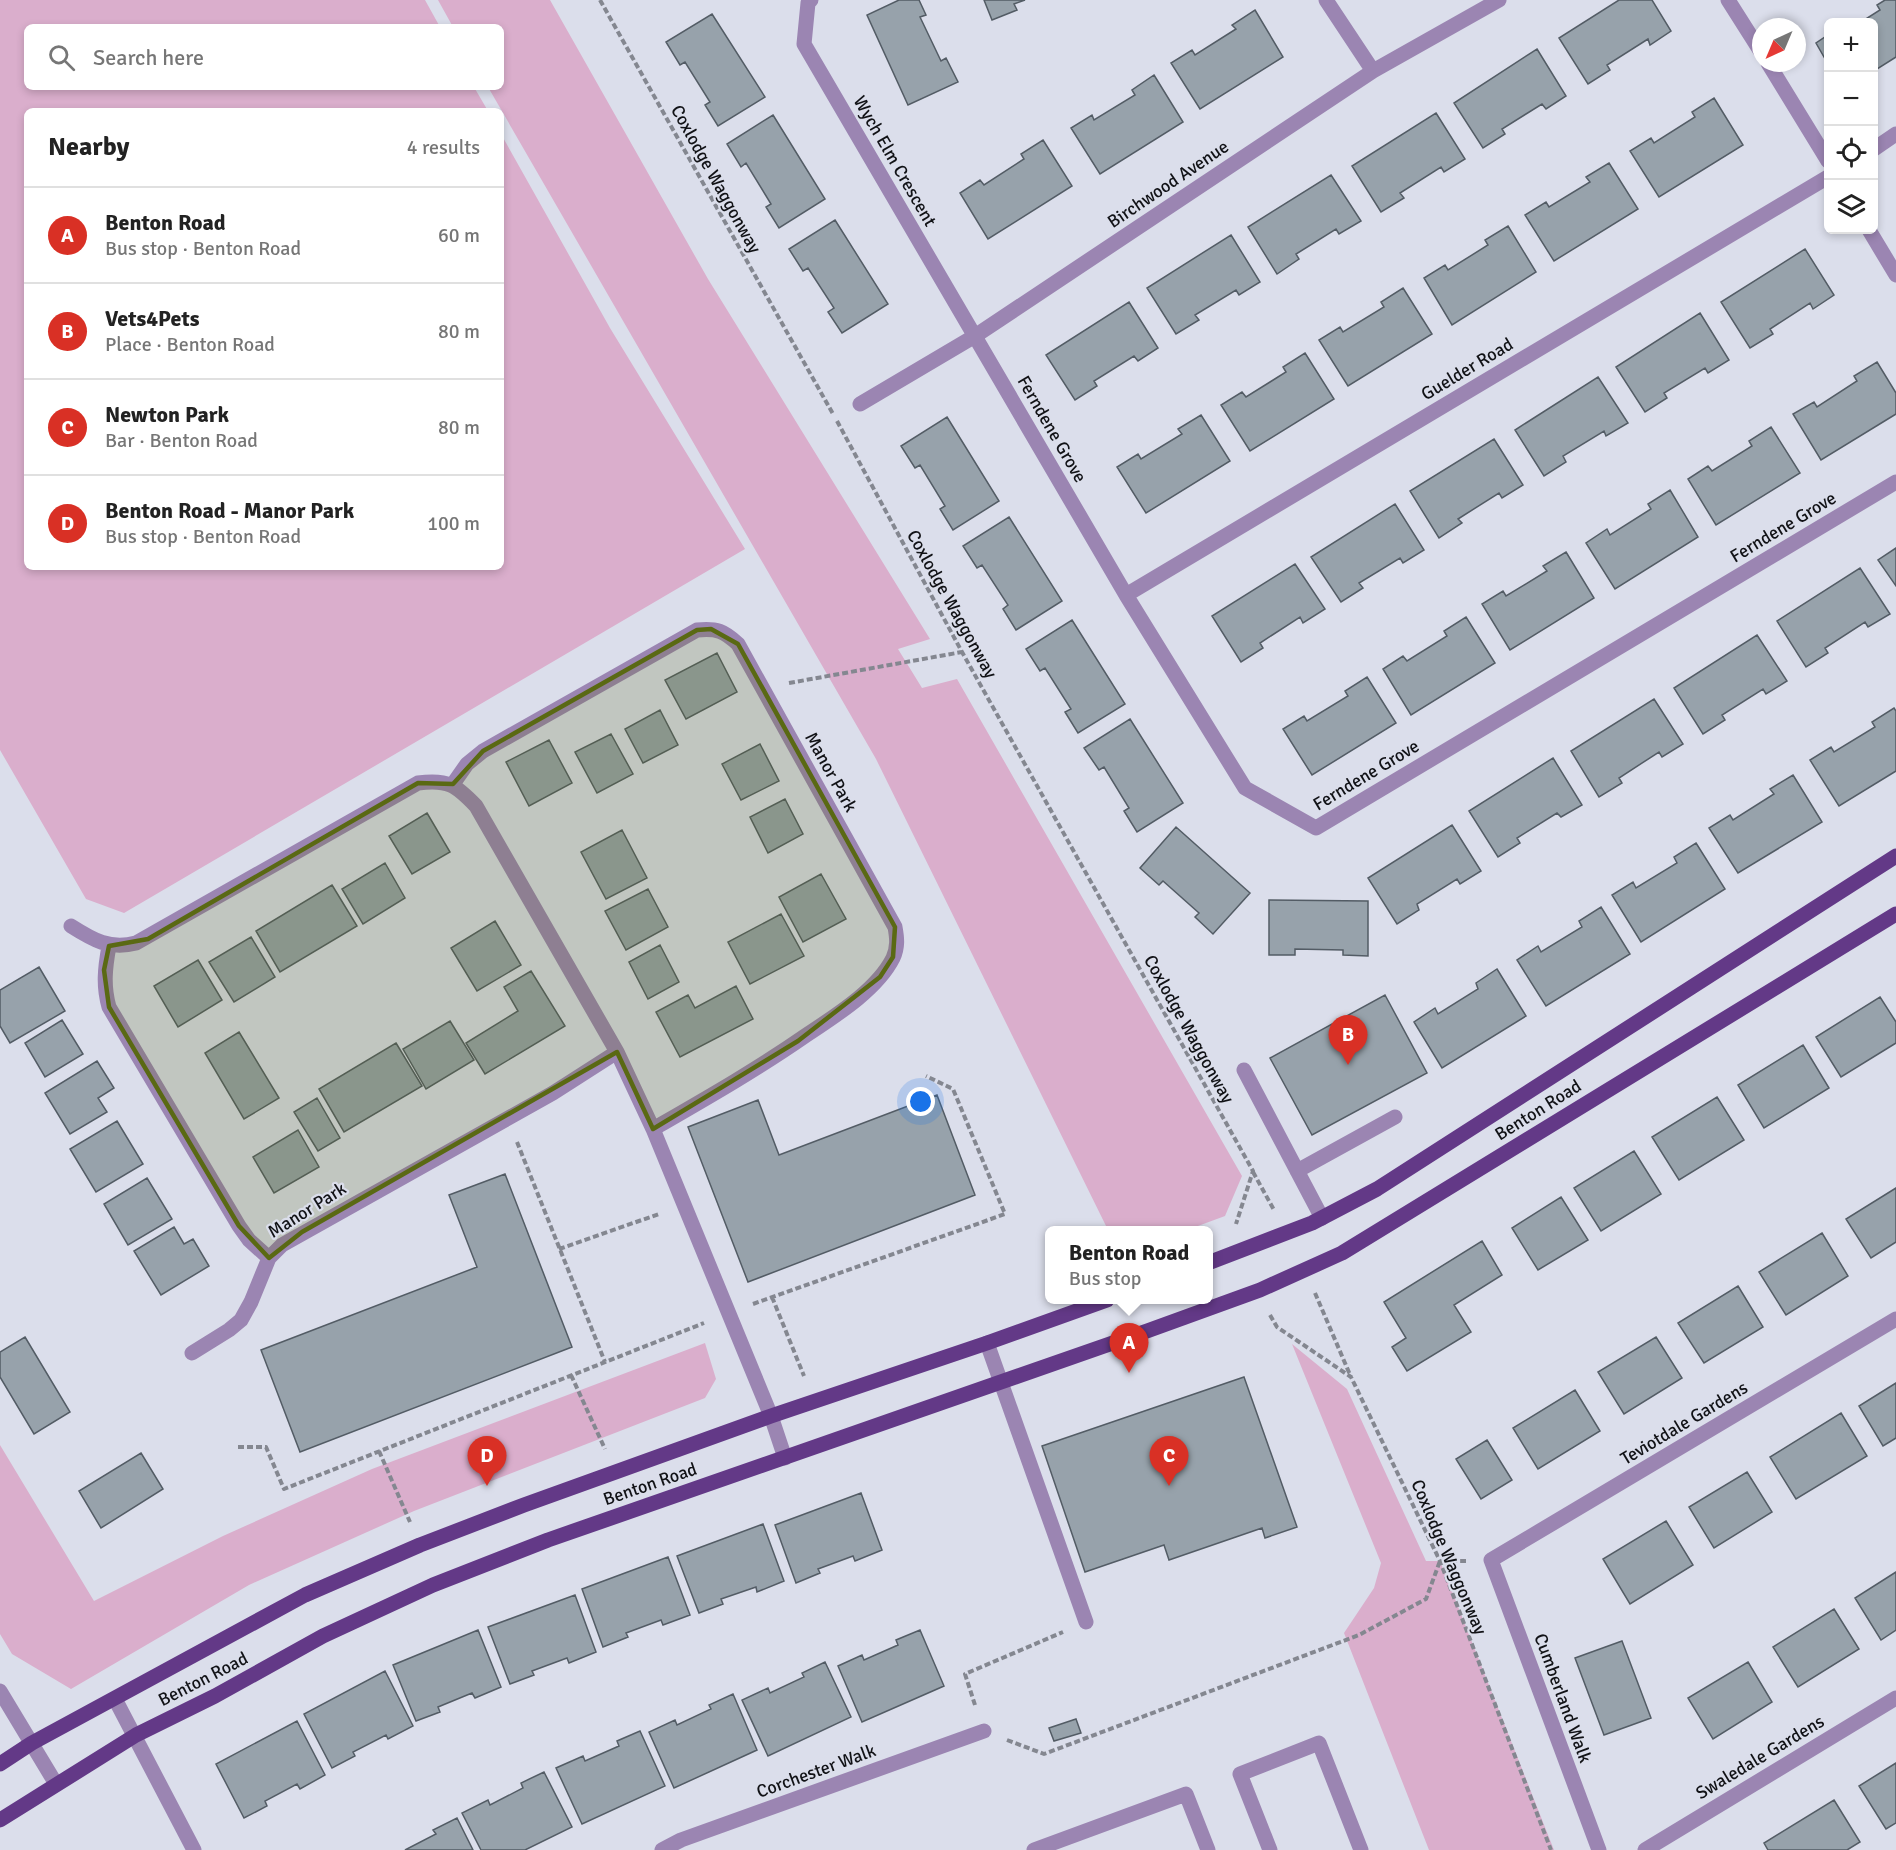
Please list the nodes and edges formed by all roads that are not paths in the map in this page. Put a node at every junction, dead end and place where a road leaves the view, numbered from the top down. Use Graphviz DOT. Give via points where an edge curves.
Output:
graph roads {
  1 [pos="811,0"];
  2 [pos="1326,0"];
  3 [pos="1499,0"];
  4 [pos="1728,0"];
  5 [pos="1752,38"];
  6 [pos="1373,71"];
  7 [pos="1774,72"];
  8 [pos="1896,134"];
  9 [pos="1878,145"];
  10 [pos="1824,154"];
  11 [pos="1824,179"];
  12 [pos="1871,234"];
  13 [pos="1896,275"];
  14 [pos="975,336"];
  15 [pos="860,404"];
  16 [pos="1896,482"];
  17 [pos="1126,595"];
  18 [pos="453,784"];
  19 [pos="1896,856"];
  20 [pos="1896,914"];
  21 [pos="71,926"];
  22 [pos="108,946"];
  23 [pos="617,1052"];
  24 [pos="1244,1070"];
  25 [pos="1395,1117"];
  26 [pos="653,1128"];
  27 [pos="1297,1171"];
  28 [pos="1322,1218"];
  29 [pos="269,1258"];
  30 [pos="1213,1261"];
  31 [pos="1093,1304"];
  32 [pos="1896,1319"];
  33 [pos="987,1343"];
  34 [pos="192,1353"];
  35 [pos="1000,1383"];
  36 [pos="771,1416"];
  37 [pos="785,1458"];
  38 [pos="1491,1560"];
  39 [pos="1086,1622"];
  40 [pos="0,1691"];
  41 [pos="1896,1698"];
  42 [pos="115,1699"];
  43 [pos="984,1731"];
  44 [pos="136,1735"];
  45 [pos="32,1743"];
  46 [pos="0,1764"];
  47 [pos="56,1784"];
  48 [pos="0,1820"];
  49 [pos="194,1850"];
  50 [pos="662,1850"];
  51 [pos="1034,1850"];
  52 [pos="1208,1850"];
  53 [pos="1270,1850"];
  54 [pos="1361,1850"];
  55 [pos="1599,1850"];
  56 [pos="1645,1850"];
  1 -- 14 [label="street, Wych Elm Crescent" via="804,44"];
  2 -- 6 [label="street"];
  3 -- 6 [label="street, Birchwood Avenue"];
  4 -- 5 [label="street"];
  6 -- 14 [label="street, Birchwood Avenue"];
  7 -- 10 [label="street"];
  8 -- 9 [label="street"];
  11 -- 17 [label="street, Guelder Road"];
  12 -- 13 [label="street"];
  14 -- 15 [label="street, Birchwood Avenue"];
  14 -- 17 [label="street, Ferndene Grove"];
  16 -- 17 [label="street, Ferndene Grove" via="1316,828 1245,789"];
  18 -- 22 [label="street" via="436,780 418,783 148,939"];
  18 -- 23 [label="street" via="476,806"];
  18 -- 26 [label="street, Manor Park" via="467,764 483,751 697,630 711,628 738,644 895,927 898,942 880,976 857,999 744,1077"];
  19 -- 28 [label="main road, Benton Road" via="1377,1189"];
  20 -- 35 [label="main road, Benton Road" via="1342,1253 1260,1290"];
  21 -- 22 [label="street"];
  22 -- 29 [label="street, Manor Park" via="104,990 109,1007 239,1226"];
  23 -- 26 [label="street"];
  23 -- 29 [label="street, Manor Park" via="553,1093 302,1232"];
  24 -- 27 [label="street"];
  25 -- 27 [label="street"];
  26 -- 36 [label="street"];
  27 -- 28 [label="street"];
  28 -- 30 [label="main road, Benton Road"];
  29 -- 34 [label="street" via="241,1320"];
  31 -- 33 [label="main road, Benton Road"];
  32 -- 38 [label="street, Teviotdale Gardens"];
  33 -- 35 [label="street"];
  33 -- 36 [label="main road, Benton Road"];
  35 -- 37 [label="main road, Benton Road"];
  35 -- 39 [label="street"];
  36 -- 37 [label="street"];
  36 -- 42 [label="main road, Benton Road" via="420,1545 305,1595"];
  37 -- 44 [label="main road, Benton Road" via="548,1540 433,1585 323,1636"];
  38 -- 55 [label="street, Cumberland Walk"];
  40 -- 45 [label="street"];
  41 -- 56 [label="street, Swaledale Gardens"];
  42 -- 44 [label="street"];
  42 -- 45 [label="main road, Benton Road"];
  43 -- 50 [label="street, Corchester Walk"];
  44 -- 47 [label="main road, Benton Road"];
  44 -- 49 [label="street"];
  45 -- 46 [label="main road, Benton Road"];
  45 -- 47 [label="street"];
  47 -- 48 [label="main road, Benton Road"];
  51 -- 52 [label="street" via="1186,1794"];
  53 -- 54 [label="street" via="1240,1774 1319,1743"];
}
